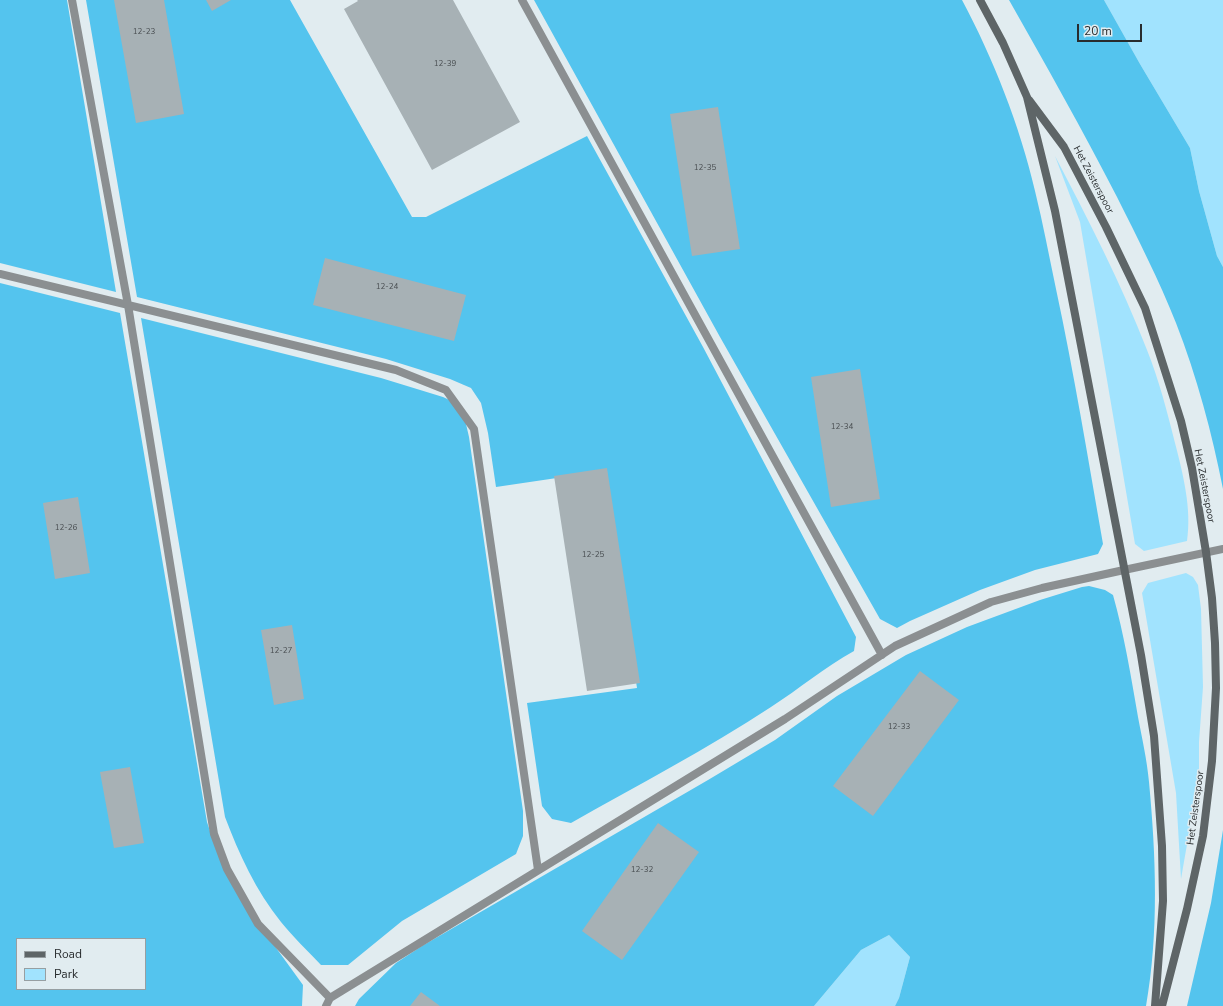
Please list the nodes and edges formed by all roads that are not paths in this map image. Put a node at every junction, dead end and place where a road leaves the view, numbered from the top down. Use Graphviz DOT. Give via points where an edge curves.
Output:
graph roads {
  1 [pos="72,0"];
  2 [pos="522,0"];
  3 [pos="980,0"];
  4 [pos="1027,97"];
  5 [pos="0,274"];
  6 [pos="128,305"];
  7 [pos="1223,549"];
  8 [pos="1206,552"];
  9 [pos="1124,570"];
  10 [pos="882,655"];
  11 [pos="538,870"];
  12 [pos="330,998"];
  13 [pos="326,1006"];
  14 [pos="1155,1006"];
  15 [pos="1162,1006"];
  1 -- 6 [label="street"];
  2 -- 10 [label="street"];
  3 -- 4 [label="street, Het Zeisterspoor"];
  4 -- 8 [label="street, Het Zeisterspoor" via="1064,147 1145,308 1181,421"];
  4 -- 9 [label="street, Het Zeisterspoor" via="1055,211"];
  5 -- 6 [label="street"];
  6 -- 11 [label="street" via="396,370 446,390 474,429"];
  6 -- 12 [label="street" via="214,834 227,869 258,924"];
  7 -- 8 [label="street"];
  8 -- 9 [label="street"];
  8 -- 15 [label="street, Het Zeisterspoor" via="1215,644 1216,688 1212,761 1203,836"];
  9 -- 10 [label="street" via="991,602 895,646"];
  9 -- 14 [label="street, Het Zeisterspoor" via="1154,736 1162,846 1163,901"];
  10 -- 11 [label="street" via="785,719"];
  11 -- 12 [label="street"];
  12 -- 13 [label="street"];
}
